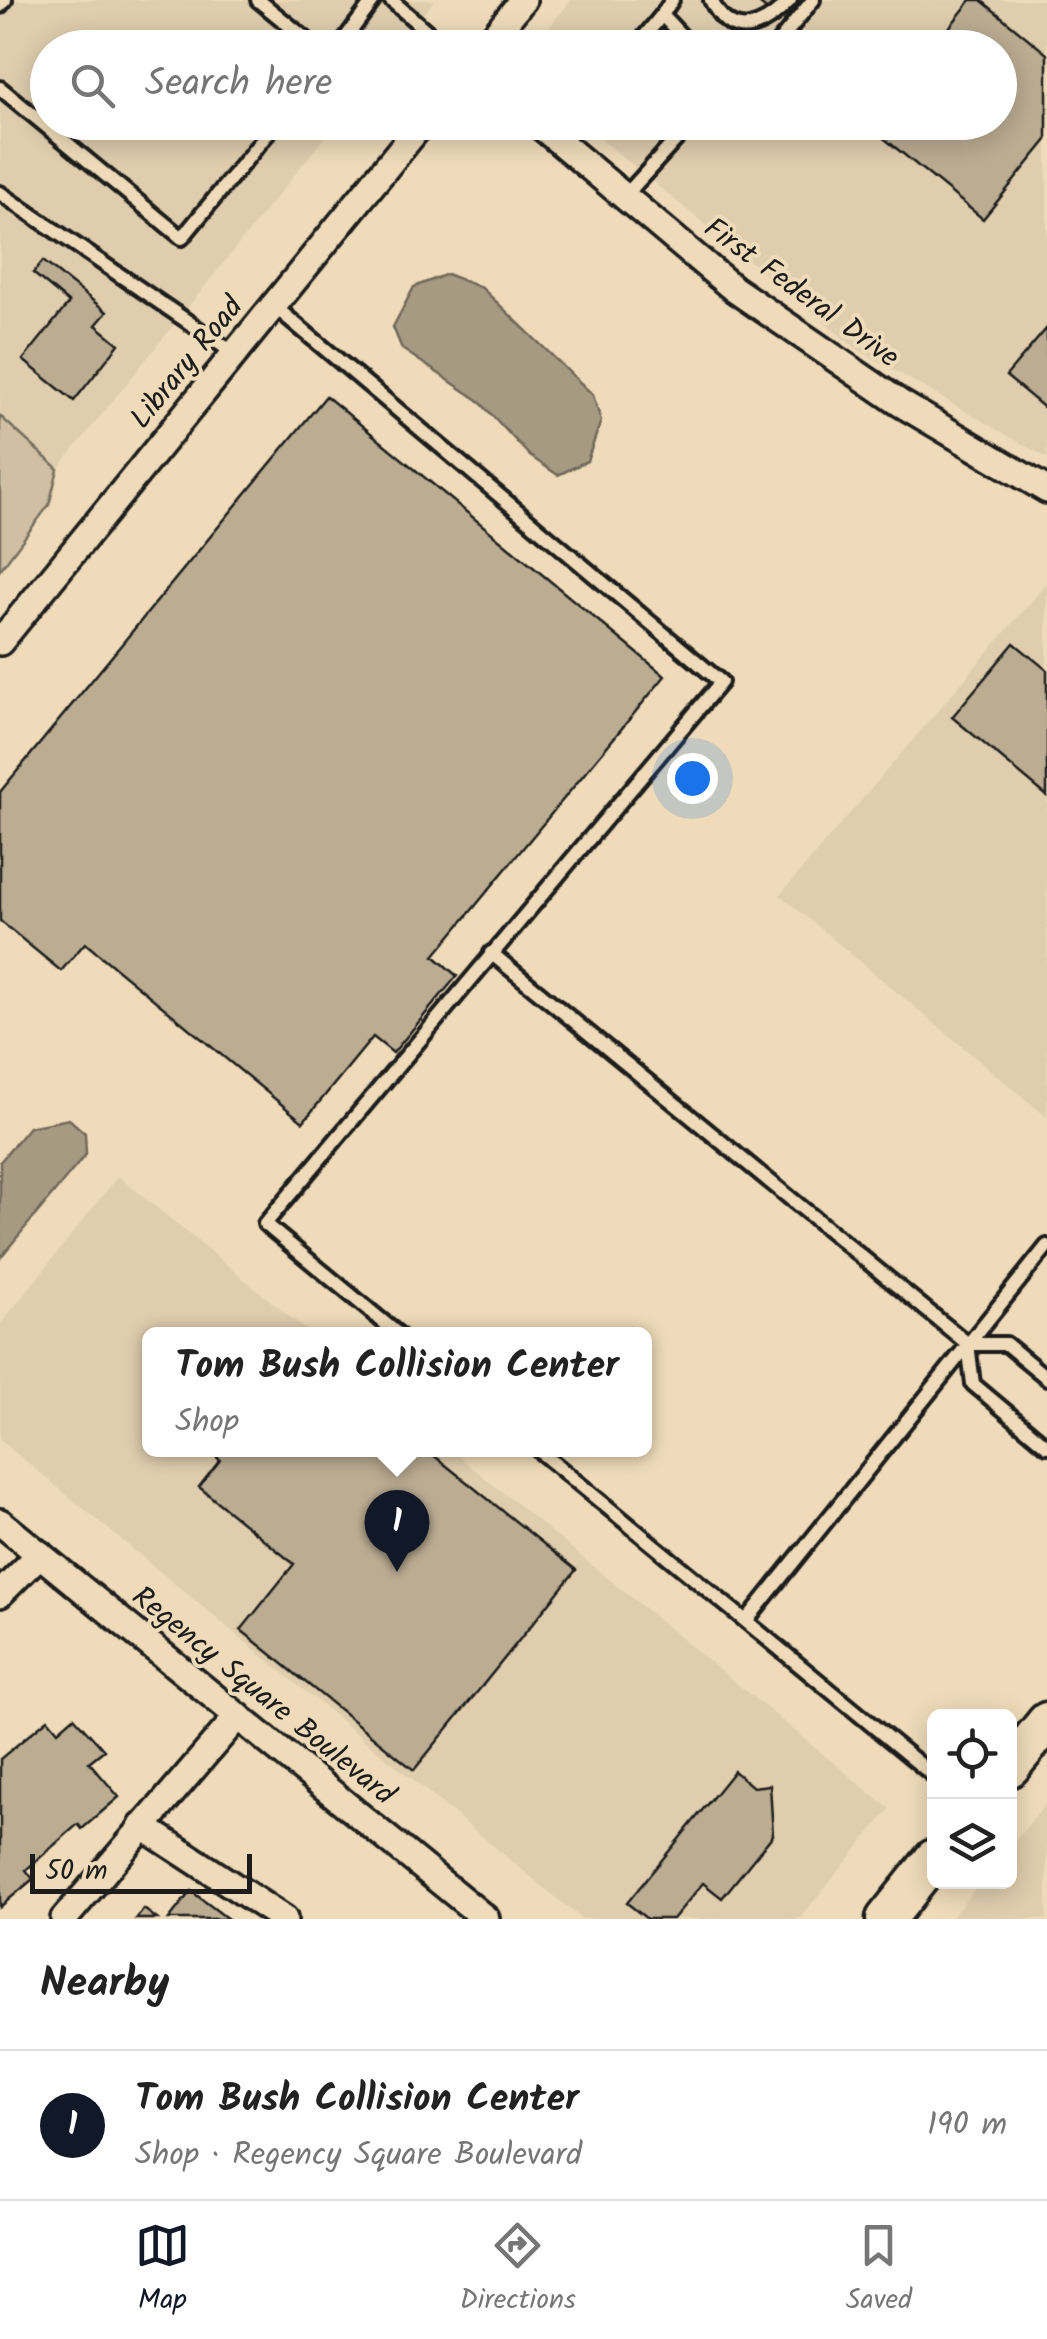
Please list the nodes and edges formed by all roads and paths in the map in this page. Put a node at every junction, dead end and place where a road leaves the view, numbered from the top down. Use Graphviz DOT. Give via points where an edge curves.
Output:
graph roads {
  1 [pos="5,0"];
  2 [pos="258,0"];
  3 [pos="374,0"];
  4 [pos="390,0"];
  5 [pos="522,0"];
  6 [pos="672,0"];
  7 [pos="711,0"];
  8 [pos="790,0"];
  9 [pos="813,0"];
  10 [pos="0,6"];
  11 [pos="662,15"];
  12 [pos="296,30"];
  13 [pos="352,30"];
  14 [pos="425,30"];
  15 [pos="498,30"];
  16 [pos="650,30"];
  17 [pos="676,30"];
  18 [pos="789,30"];
  19 [pos="0,88"];
  20 [pos="30,113"];
  21 [pos="63,140"];
  22 [pos="261,140"];
  23 [pos="408,140"];
  24 [pos="573,140"];
  25 [pos="676,140"];
  26 [pos="0,193"];
  27 [pos="624,197"];
  28 [pos="274,306"];
  29 [pos="235,354"];
  30 [pos="1047,490"];
  31 [pos="0,642"];
  32 [pos="491,953"];
  33 [pos="1047,1246"];
  34 [pos="389,1327"];
  35 [pos="968,1344"];
  36 [pos="1047,1378"];
  37 [pos="1047,1446"];
  38 [pos="547,1457"];
  39 [pos="0,1522"];
  40 [pos="40,1554"];
  41 [pos="0,1594"];
  42 [pos="746,1621"];
  43 [pos="238,1716"];
  44 [pos="1047,1722"];
  45 [pos="1017,1758"];
  46 [pos="927,1770"];
  47 [pos="142,1826"];
  48 [pos="927,1869"];
  49 [pos="897,1911"];
  50 [pos="64,1919"];
  51 [pos="284,1919"];
  52 [pos="486,1919"];
  1 -- 10 [label="lane"];
  2 -- 12 [label="lane"];
  3 -- 13 [label="lane"];
  4 -- 14 [label="lane"];
  5 -- 15 [label="street"];
  6 -- 11 [label="lane"];
  7 -- 8 [label="lane" via="725,18 755,28"];
  9 -- 18 [label="lane"];
  11 -- 16 [label="lane"];
  11 -- 17 [label="lane"];
  19 -- 20 [label="lane"];
  21 -- 22 [label="lane" via="182,238"];
  23 -- 28 [label="street, Library Road"];
  24 -- 27 [label="street, First Federal Drive"];
  25 -- 27 [label="lane"];
  26 -- 29 [label="lane"];
  27 -- 30 [label="street, First Federal Drive" via="734,289 855,374"];
  28 -- 29 [label="street, Library Road"];
  28 -- 32 [label="lane" via="721,682"];
  29 -- 31 [label="street, Library Road"];
  32 -- 34 [label="lane" via="264,1224"];
  32 -- 35 [label="lane"];
  33 -- 35 [label="lane"];
  35 -- 36 [label="lane" via="1006,1344"];
  35 -- 37 [label="lane" via="973,1384"];
  35 -- 42 [label="lane"];
  38 -- 42 [label="lane"];
  39 -- 40 [label="street, Regency Square Boulevard"];
  40 -- 41 [label="street"];
  40 -- 43 [label="street, Regency Square Boulevard"];
  42 -- 46 [label="lane"];
  43 -- 47 [label="street"];
  43 -- 52 [label="street, Regency Square Boulevard"];
  44 -- 45 [label="main road"];
  47 -- 50 [label="street"];
  47 -- 51 [label="street"];
  48 -- 49 [label="main road"];
}
